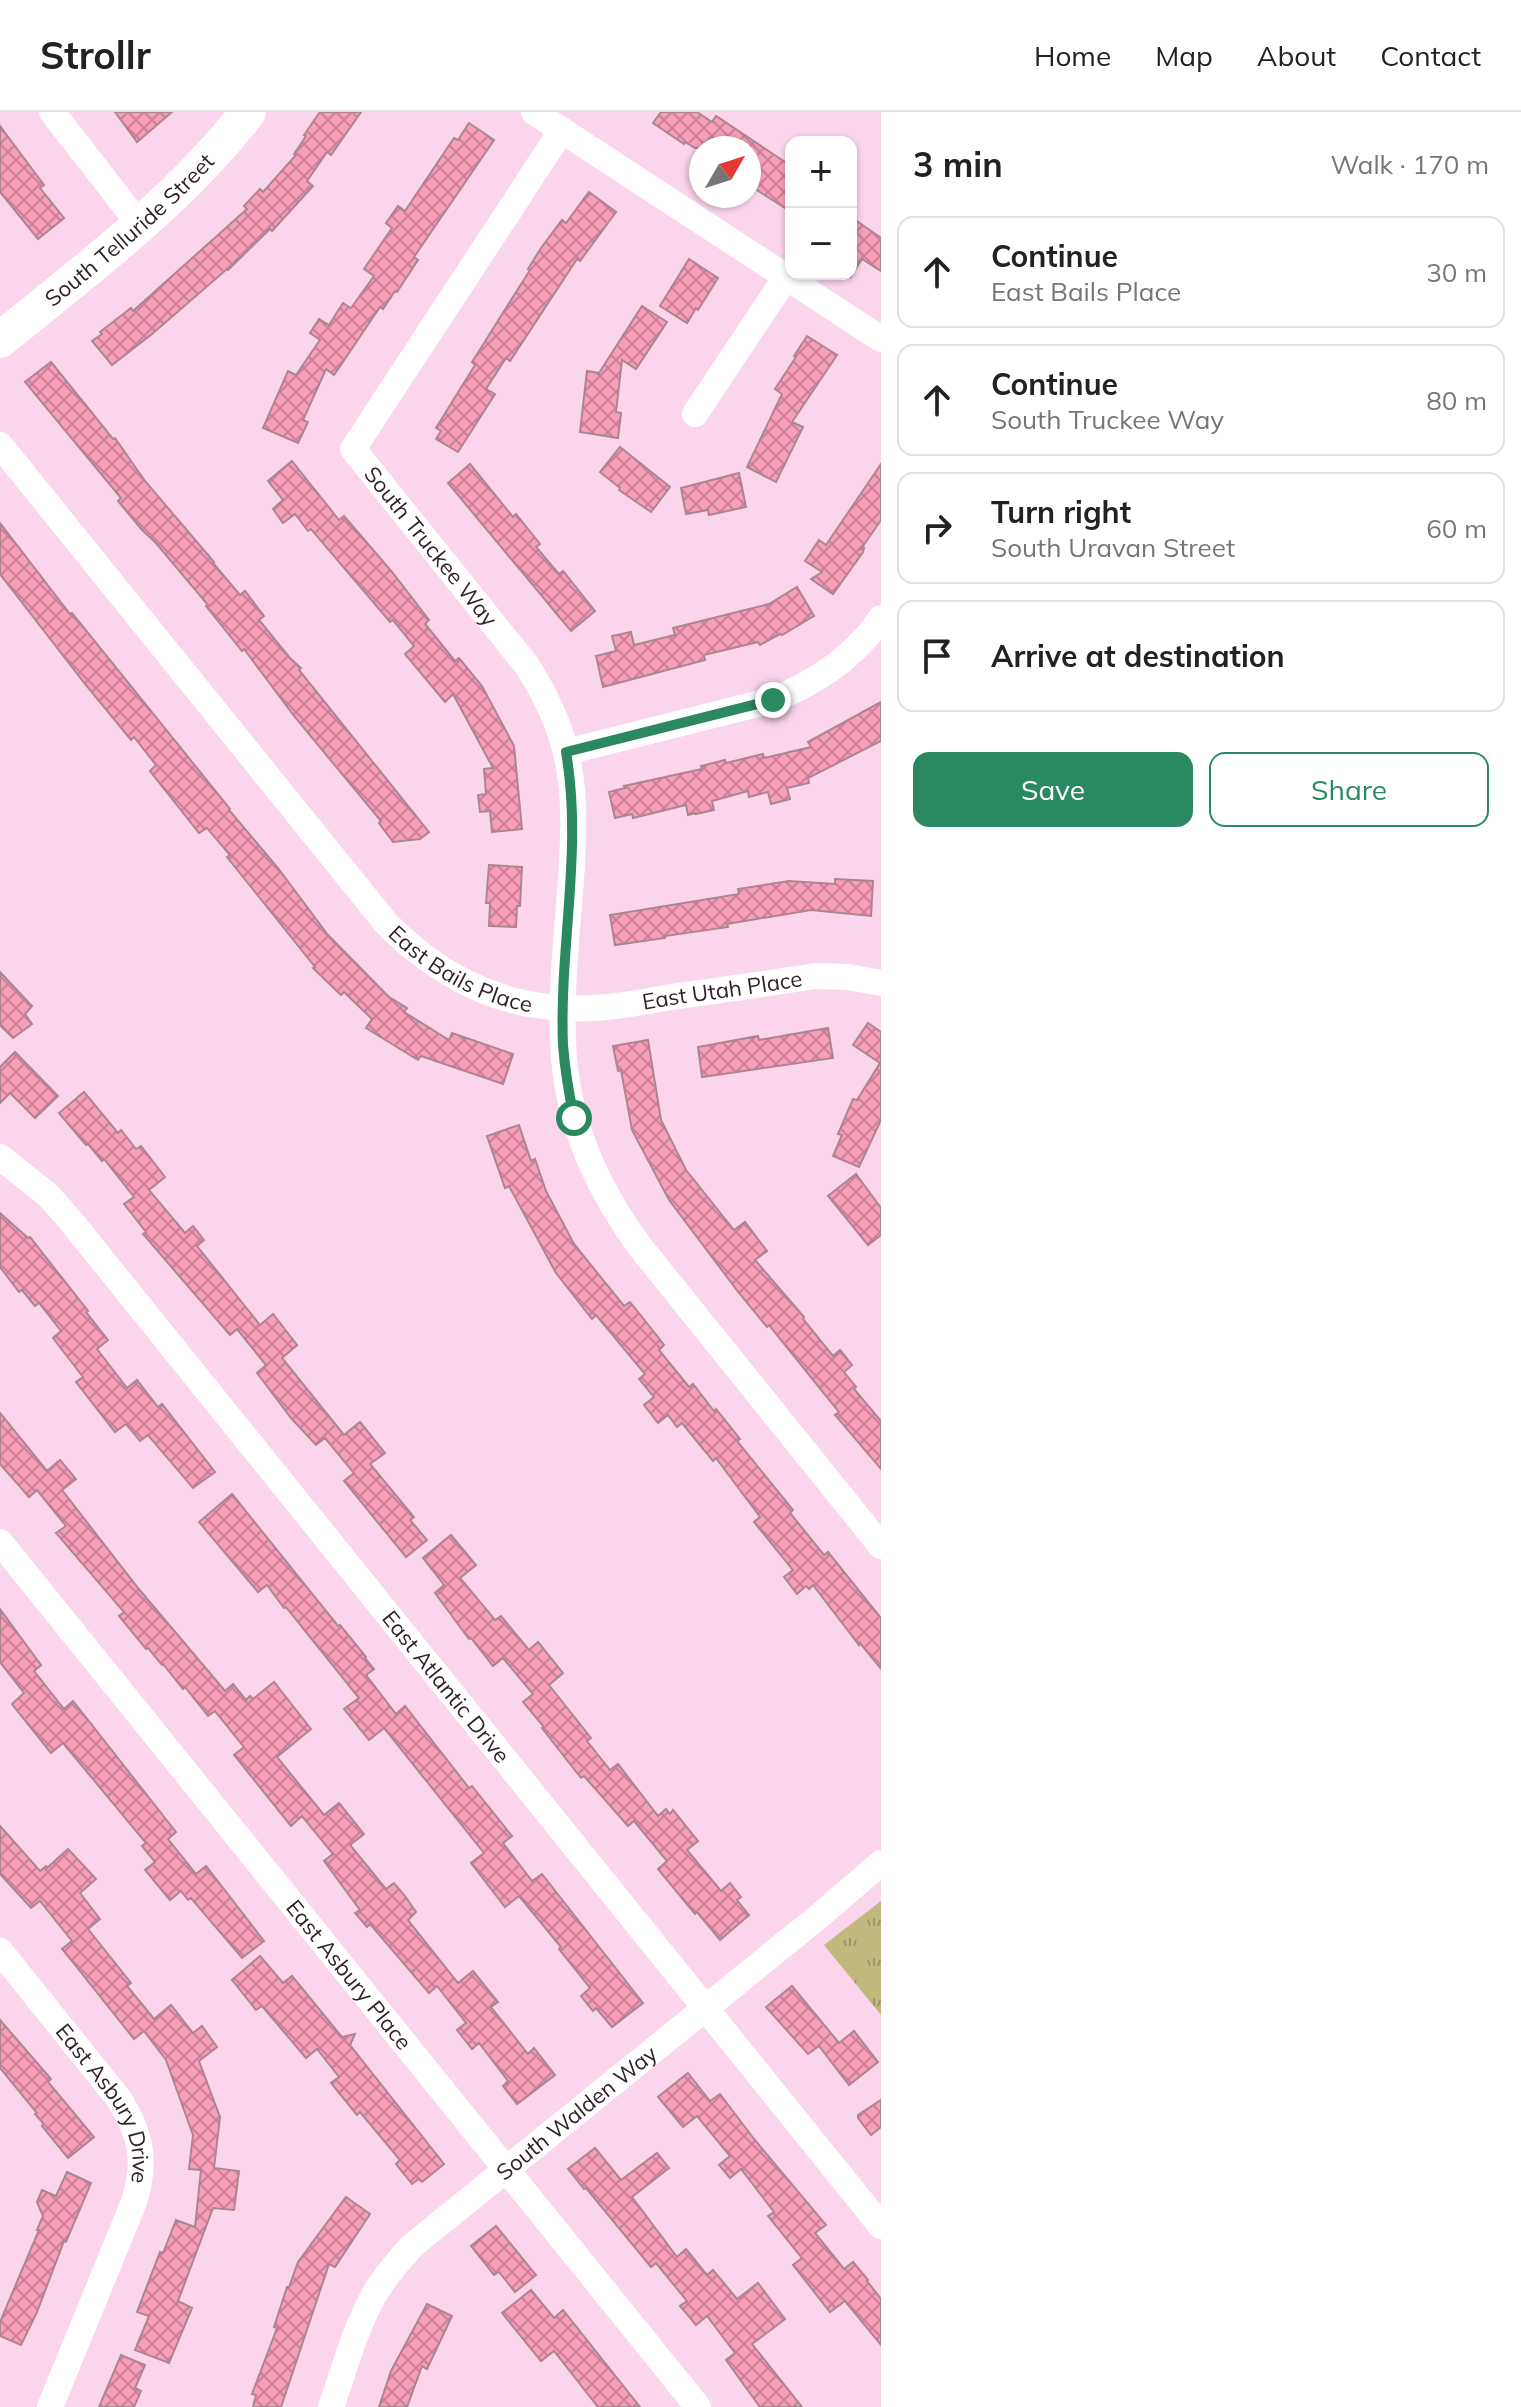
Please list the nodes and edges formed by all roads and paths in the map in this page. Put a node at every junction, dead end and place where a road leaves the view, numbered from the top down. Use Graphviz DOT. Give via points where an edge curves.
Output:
graph roads {
  1 [pos="52,112"];
  2 [pos="248,112"];
  3 [pos="534,112"];
  4 [pos="562,130"];
  5 [pos="140,225"];
  6 [pos="785,276"];
  7 [pos="785,279"];
  8 [pos="791,280"];
  9 [pos="881,339"];
  10 [pos="0,340"];
  11 [pos="695,414"];
  12 [pos="0,445"];
  13 [pos="881,618"];
  14 [pos="566,752"];
  15 [pos="881,983"];
  16 [pos="564,1009"];
  17 [pos="0,1157"];
  18 [pos="0,1542"];
  19 [pos="881,1546"];
  20 [pos="881,1863"];
  21 [pos="0,1951"];
  22 [pos="706,2008"];
  23 [pos="506,2169"];
  24 [pos="881,2226"];
  25 [pos="50,2407"];
  26 [pos="331,2407"];
  27 [pos="698,2407"];
  1 -- 5 [label="street"];
  2 -- 5 [label="street, South Telluride Street"];
  3 -- 4 [label="street"];
  4 -- 6 [label="street"];
  4 -- 14 [label="street, South Truckee Way" via="353,449 528,667"];
  5 -- 10 [label="street, South Telluride Street"];
  7 -- 11 [label="street"];
  8 -- 9 [label="street"];
  12 -- 16 [label="street, East Bails Place" via="396,933 460,981 498,996"];
  13 -- 14 [label="street" via="855,650 802,688"];
  14 -- 16 [label="street, South Truckee Way" via="574,827"];
  15 -- 16 [label="street, East Utah Place" via="816,976"];
  16 -- 19 [label="street, East Bails Place" via="563,1045 574,1118 619,1218"];
  17 -- 22 [label="street, East Atlantic Drive" via="70,1220"];
  18 -- 23 [label="street, East Asbury Place"];
  20 -- 22 [label="street, South Walden Way"];
  21 -- 25 [label="street, East Asbury Drive" via="119,2099 131,2118 141,2154 134,2202"];
  22 -- 23 [label="street, South Walden Way"];
  22 -- 24 [label="street, East Atlantic Drive"];
  23 -- 26 [label="street, South Walden Way" via="391,2269 360,2325"];
  23 -- 27 [label="street, East Asbury Place"];
}
